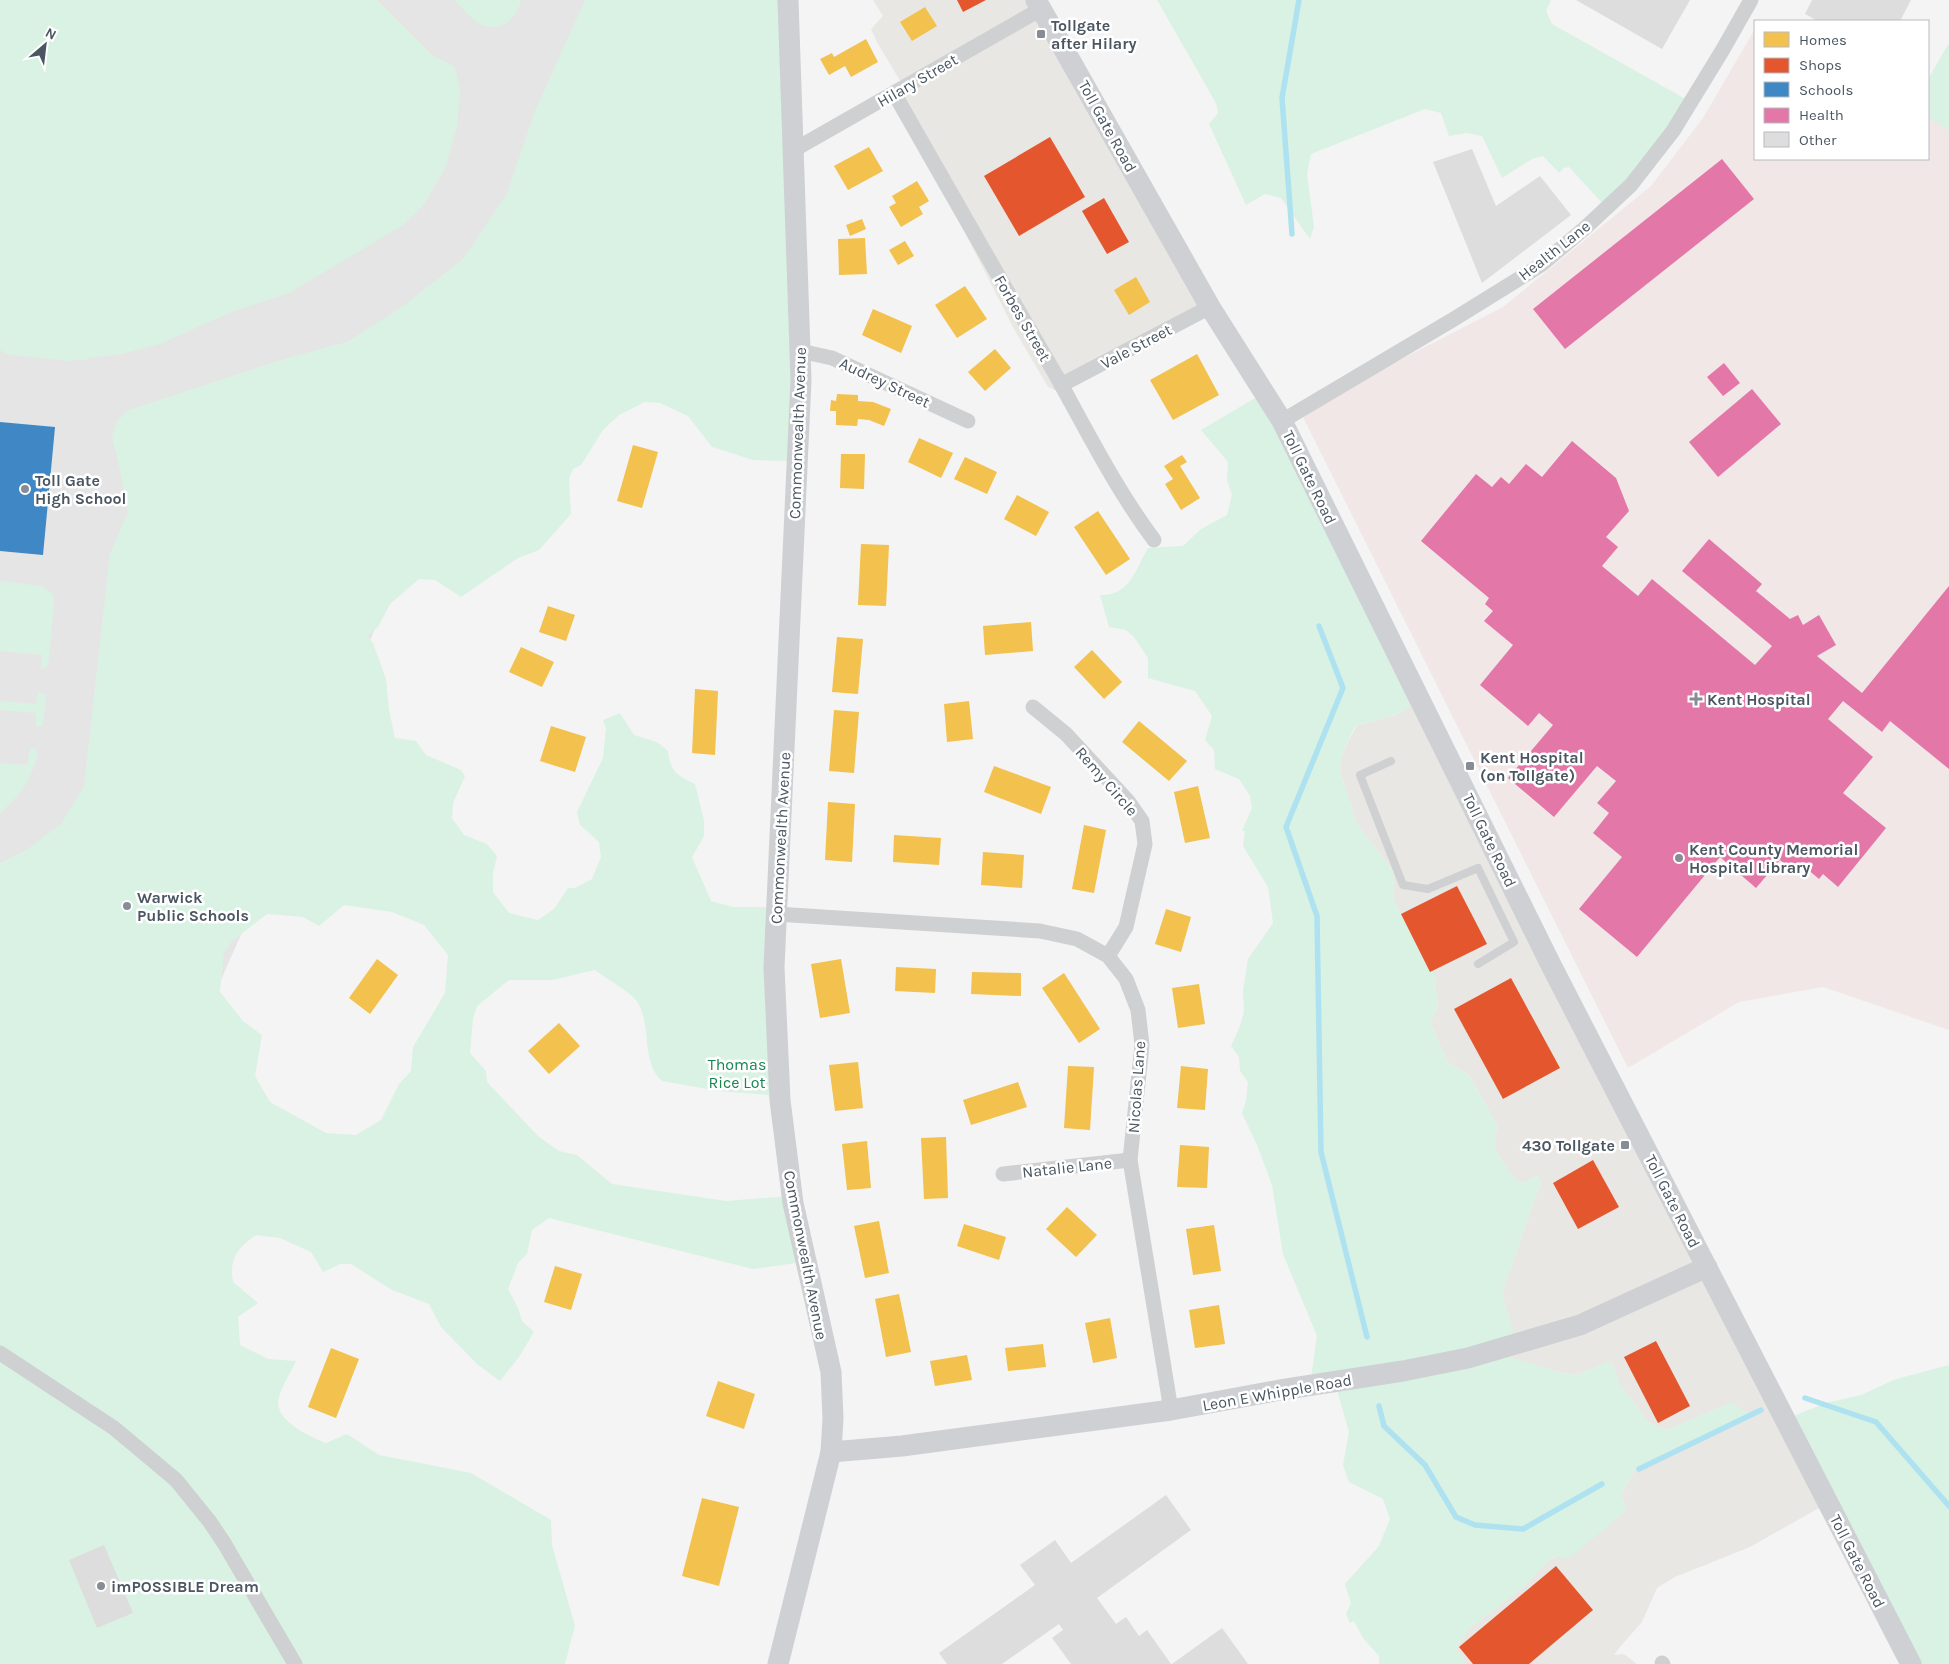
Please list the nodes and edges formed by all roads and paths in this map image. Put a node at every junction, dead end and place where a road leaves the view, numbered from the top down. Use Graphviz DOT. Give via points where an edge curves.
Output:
graph roads {
  1 [pos="788,0"];
  2 [pos="1751,0"];
  3 [pos="1038,4"];
  4 [pos="894,94"];
  5 [pos="792,151"];
  6 [pos="1210,307"];
  7 [pos="800,351"];
  8 [pos="1061,385"];
  9 [pos="968,420"];
  10 [pos="1282,421"];
  11 [pos="1154,540"];
  12 [pos="1033,707"];
  13 [pos="1391,761"];
  14 [pos="1492,870"];
  15 [pos="776,914"];
  16 [pos="1529,934"];
  17 [pos="1514,942"];
  18 [pos="1108,956"];
  19 [pos="1478,964"];
  20 [pos="1130,1160"];
  21 [pos="1003,1174"];
  22 [pos="1707,1266"];
  23 [pos="0,1353"];
  24 [pos="1171,1410"];
  25 [pos="831,1452"];
  26 [pos="295,1664"];
  27 [pos="778,1664"];
  28 [pos="1911,1664"];
  1 -- 5 [label="street, Commonwealth Avenue"];
  2 -- 10 [label="street, Health Lane" via="1673,131 1630,185 1585,228 1541,265"];
  3 -- 4 [label="street, Hilary Street"];
  3 -- 6 [label="street, Toll Gate Road"];
  4 -- 5 [label="street, Hilary Street"];
  4 -- 8 [label="street, Forbes Street"];
  5 -- 7 [label="street, Commonwealth Avenue"];
  6 -- 8 [label="street, Vale Street"];
  6 -- 10 [label="street, Toll Gate Road"];
  7 -- 9 [label="street, Audrey Street" via="832,358"];
  7 -- 15 [label="street, Commonwealth Avenue" via="797,481"];
  8 -- 11 [label="street, Forbes Street" via="1096,451"];
  10 -- 14 [label="street, Toll Gate Road"];
  12 -- 18 [label="street, Remy Circle" via="1066,734 1128,801 1142,821 1145,844 1126,927"];
  13 -- 14 [label="lane" via="1360,775 1403,885 1428,890 1478,868"];
  14 -- 16 [label="street, Toll Gate Road"];
  14 -- 17 [label="lane"];
  15 -- 18 [label="street, Nicolas Lane" via="1040,931 1077,939"];
  15 -- 25 [label="street, Commonwealth Avenue" via="774,967 780,1100 793,1203 831,1372"];
  16 -- 17 [label="lane"];
  16 -- 22 [label="street, Toll Gate Road"];
  17 -- 19 [label="lane"];
  18 -- 20 [label="street, Nicolas Lane" via="1126,978 1138,1010 1142,1045"];
  20 -- 21 [label="street, Natalie Lane"];
  20 -- 24 [label="street, Nicolas Lane"];
  22 -- 24 [label="street, Leon E Whipple Road" via="1580,1325 1468,1358"];
  22 -- 28 [label="street, Toll Gate Road"];
  23 -- 26 [label="street" via="114,1428 176,1480 224,1543"];
  24 -- 25 [label="street, Leon E Whipple Road" via="902,1446"];
  25 -- 27 [label="street, Commonwealth Avenue"];
}
